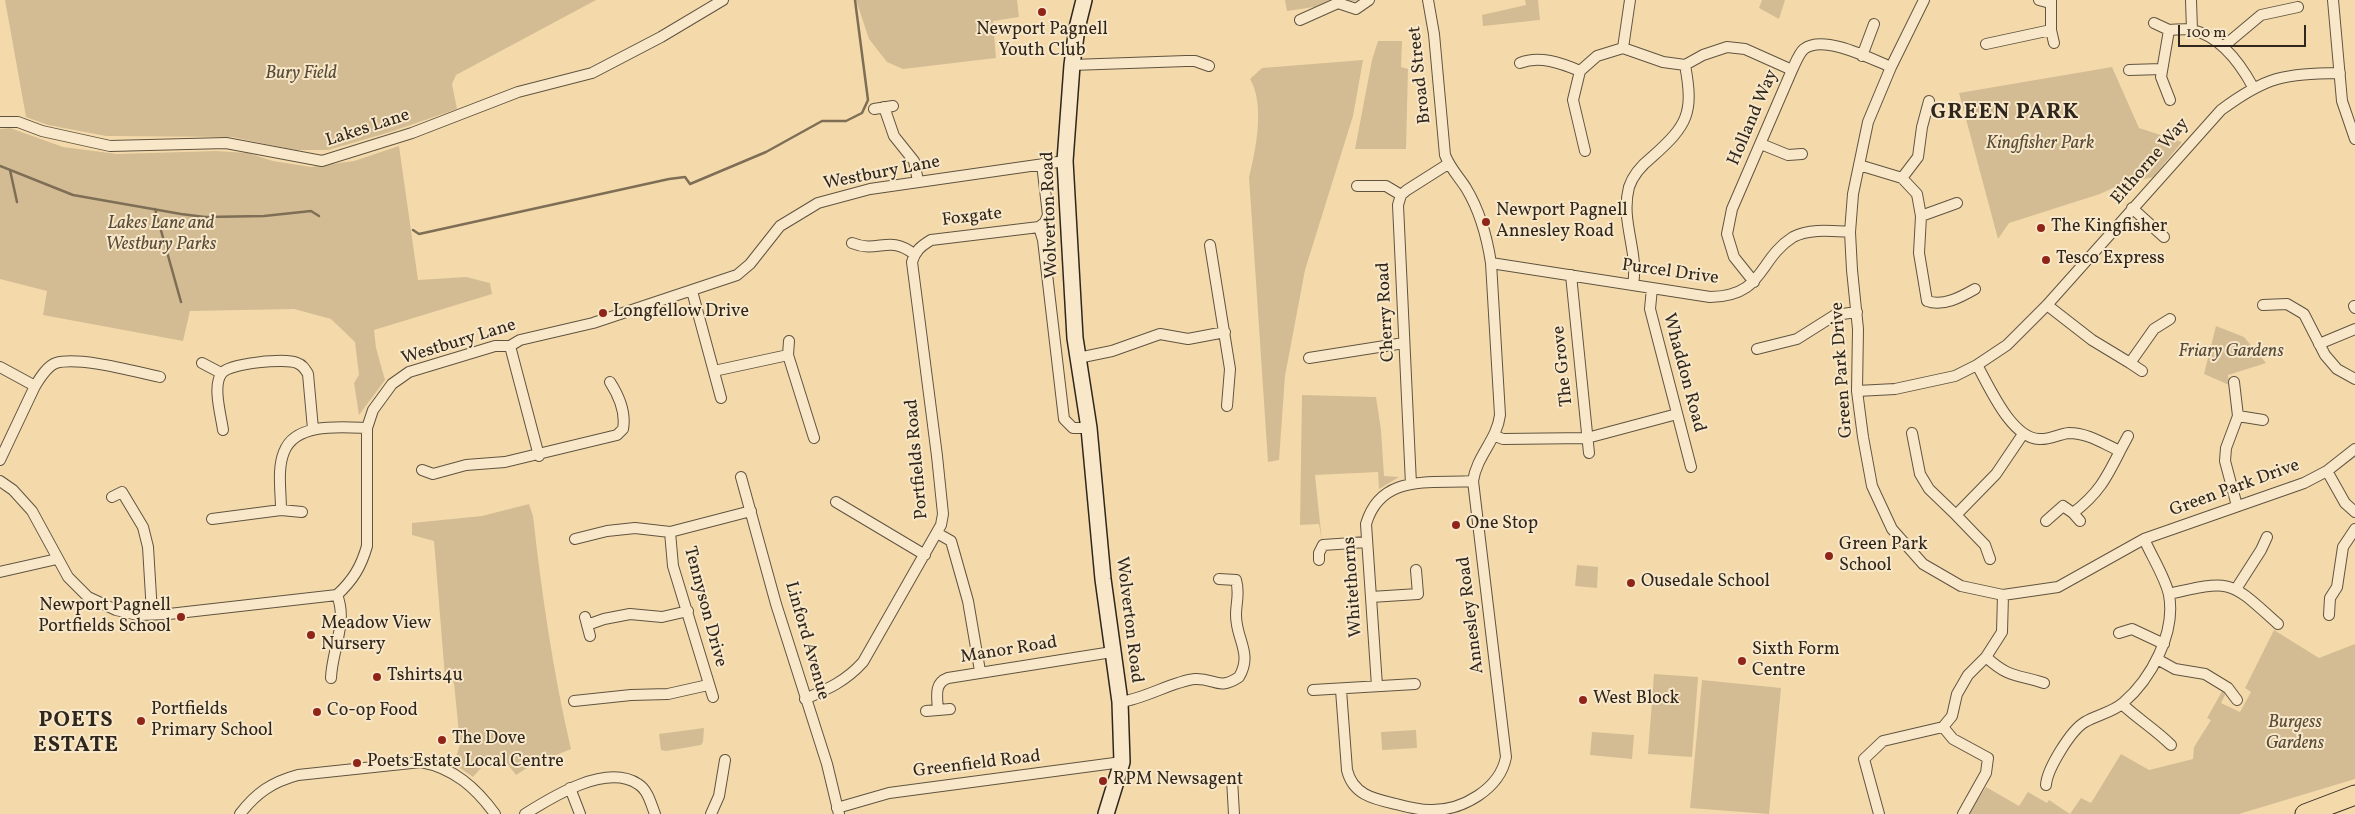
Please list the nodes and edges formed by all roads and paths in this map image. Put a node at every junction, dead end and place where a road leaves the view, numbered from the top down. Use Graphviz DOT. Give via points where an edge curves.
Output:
graph roads {
  1 [pos="723,0"];
  2 [pos="1084,0"];
  3 [pos="1369,0"];
  4 [pos="1428,0"];
  5 [pos="1630,0"];
  6 [pos="1924,0"];
  7 [pos="2039,0"];
  8 [pos="2191,0"];
  9 [pos="2333,0"];
  10 [pos="2050,2"];
  11 [pos="2298,7"];
  12 [pos="1300,20"];
  13 [pos="2154,23"];
  14 [pos="1874,24"];
  15 [pos="2051,30"];
  16 [pos="2169,30"];
  17 [pos="2192,30"];
  18 [pos="2054,43"];
  19 [pos="1986,44"];
  20 [pos="2224,46"];
  21 [pos="1623,48"];
  22 [pos="1862,56"];
  23 [pos="1520,63"];
  24 [pos="1072,65"];
  25 [pos="1684,65"];
  26 [pos="1209,66"];
  27 [pos="1891,67"];
  28 [pos="2162,68"];
  29 [pos="1792,70"];
  30 [pos="2129,70"];
  31 [pos="1580,71"];
  32 [pos="2340,73"];
  33 [pos="2253,87"];
  34 [pos="2170,100"];
  35 [pos="1929,101"];
  36 [pos="884,107"];
  37 [pos="0,122"];
  38 [pos="2352,126"];
  39 [pos="2355,139"];
  40 [pos="1761,144"];
  41 [pos="1444,147"];
  42 [pos="1585,151"];
  43 [pos="1802,154"];
  44 [pos="1065,161"];
  45 [pos="1042,164"];
  46 [pos="1448,164"];
  47 [pos="1859,165"];
  48 [pos="1902,178"];
  49 [pos="918,181"];
  50 [pos="1357,186"];
  51 [pos="1402,195"];
  52 [pos="1957,202"];
  53 [pos="2132,208"];
  54 [pos="1921,216"];
  55 [pos="1039,227"];
  56 [pos="1850,232"];
  57 [pos="2164,237"];
  58 [pos="852,242"];
  59 [pos="1210,245"];
  60 [pos="914,254"];
  61 [pos="1491,263"];
  62 [pos="1571,275"];
  63 [pos="1754,282"];
  64 [pos="1633,285"];
  65 [pos="1652,288"];
  66 [pos="1975,289"];
  67 [pos="692,291"];
  68 [pos="2047,305"];
  69 [pos="2263,305"];
  70 [pos="1857,312"];
  71 [pos="2170,319"];
  72 [pos="2355,329"];
  73 [pos="1225,332"];
  74 [pos="789,341"];
  75 [pos="1404,343"];
  76 [pos="2319,344"];
  77 [pos="510,346"];
  78 [pos="1758,349"];
  79 [pos="788,354"];
  80 [pos="1078,358"];
  81 [pos="1310,358"];
  82 [pos="202,363"];
  83 [pos="2130,363"];
  84 [pos="1977,365"];
  85 [pos="0,367"];
  86 [pos="714,371"];
  87 [pos="2142,371"];
  88 [pos="221,373"];
  89 [pos="160,377"];
  90 [pos="2355,379"];
  91 [pos="610,382"];
  92 [pos="2234,382"];
  93 [pos="35,386"];
  94 [pos="1857,391"];
  95 [pos="721,398"];
  96 [pos="1227,406"];
  97 [pos="1677,414"];
  98 [pos="2238,416"];
  99 [pos="2263,420"];
  100 [pos="367,428"];
  101 [pos="1089,428"];
  102 [pos="313,429"];
  103 [pos="223,430"];
  104 [pos="1912,433"];
  105 [pos="2023,434"];
  106 [pos="1495,436"];
  107 [pos="2128,436"];
  108 [pos="814,438"];
  109 [pos="1587,438"];
  110 [pos="2355,449"];
  111 [pos="2120,451"];
  112 [pos="1589,453"];
  113 [pos="539,456"];
  114 [pos="0,460"];
  115 [pos="1690,467"];
  116 [pos="422,470"];
  117 [pos="2327,471"];
  118 [pos="741,477"];
  119 [pos="0,481"];
  120 [pos="1473,481"];
  121 [pos="1411,484"];
  122 [pos="112,497"];
  123 [pos="836,502"];
  124 [pos="2237,506"];
  125 [pos="281,510"];
  126 [pos="751,511"];
  127 [pos="302,512"];
  128 [pos="2355,512"];
  129 [pos="1956,515"];
  130 [pos="212,519"];
  131 [pos="2046,521"];
  132 [pos="2355,529"];
  133 [pos="670,532"];
  134 [pos="937,533"];
  135 [pos="580,534"];
  136 [pos="2267,537"];
  137 [pos="2144,539"];
  138 [pos="1367,542"];
  139 [pos="925,555"];
  140 [pos="57,559"];
  141 [pos="1990,559"];
  142 [pos="1319,560"];
  143 [pos="1416,570"];
  144 [pos="0,572"];
  145 [pos="1219,579"];
  146 [pos="2236,589"];
  147 [pos="2169,594"];
  148 [pos="337,595"];
  149 [pos="2003,595"];
  150 [pos="1371,597"];
  151 [pos="688,610"];
  152 [pos="152,613"];
  153 [pos="2329,614"];
  154 [pos="2278,624"];
  155 [pos="2119,633"];
  156 [pos="590,636"];
  157 [pos="2164,644"];
  158 [pos="1112,652"];
  159 [pos="1986,657"];
  160 [pos="2157,659"];
  161 [pos="980,671"];
  162 [pos="331,678"];
  163 [pos="2044,683"];
  164 [pos="1415,684"];
  165 [pos="708,685"];
  166 [pos="1377,686"];
  167 [pos="1313,690"];
  168 [pos="1341,690"];
  169 [pos="580,697"];
  170 [pos="713,697"];
  171 [pos="805,699"];
  172 [pos="2237,700"];
  173 [pos="1120,702"];
  174 [pos="2122,704"];
  175 [pos="950,709"];
  176 [pos="938,710"];
  177 [pos="926,711"];
  178 [pos="1943,727"];
  179 [pos="2171,745"];
  180 [pos="725,760"];
  181 [pos="1122,762"];
  182 [pos="1232,780"];
  183 [pos="2046,785"];
  184 [pos="570,788"];
  185 [pos="2355,795"];
  186 [pos="838,811"];
  187 [pos="1443,811"];
  188 [pos="240,814"];
  189 [pos="495,814"];
  190 [pos="525,814"];
  191 [pos="580,814"];
  192 [pos="655,814"];
  193 [pos="711,814"];
  194 [pos="1106,814"];
  195 [pos="1234,814"];
  196 [pos="1879,814"];
  197 [pos="1963,814"];
  198 [pos="2305,814"];
  1 -- 37 [label="street, Lakes Lane" via="592,73 518,92 412,133 322,161 226,143 110,146 42,131 18,122"];
  2 -- 24 [label="street, Wolverton Road"];
  3 -- 12 [label="street" via="1356,9 1338,3"];
  4 -- 41 [label="street, Broad Street"];
  5 -- 21 [label="street"];
  6 -- 27 [label="street, Green Park Drive"];
  7 -- 10 [label="street"];
  8 -- 17 [label="street"];
  9 -- 32 [label="street"];
  10 -- 15 [label="street"];
  11 -- 20 [label="street" via="2261,15"];
  13 -- 16 [label="street"];
  14 -- 22 [label="street"];
  15 -- 18 [label="street"];
  15 -- 19 [label="street"];
  16 -- 17 [label="street"];
  16 -- 28 [label="street"];
  17 -- 20 [label="street"];
  20 -- 33 [label="street"];
  21 -- 25 [label="street" via="1663,62"];
  21 -- 31 [label="street" via="1597,56"];
  22 -- 27 [label="street, Holland Way"];
  22 -- 29 [label="street, Holland Way" via="1831,44 1817,44 1804,50"];
  23 -- 31 [label="street" via="1530,58 1558,62"];
  24 -- 26 [label="street" via="1195,61"];
  24 -- 44 [label="street, Wolverton Road"];
  25 -- 29 [label="street" via="1727,47 1745,49"];
  25 -- 64 [label="street" via="1690,94 1688,115 1679,129 1641,166 1630,187 1626,218 1636,267"];
  27 -- 47 [label="street, Green Park Drive" via="1868,122"];
  28 -- 30 [label="street"];
  28 -- 34 [label="street" via="2161,77"];
  29 -- 40 [label="street, Holland Way"];
  31 -- 42 [label="street" via="1573,100"];
  32 -- 33 [label="street, Elthorne Way" via="2284,76"];
  32 -- 38 [label="street" via="2342,101"];
  33 -- 53 [label="street, Elthorne Way" via="2221,110"];
  35 -- 48 [label="street" via="1918,157"];
  36 -- 49 [label="street" via="894,136 914,161"];
  38 -- 39 [label="street"];
  40 -- 43 [label="street" via="1788,155"];
  40 -- 63 [label="street, Holland Way" via="1732,209 1727,234 1734,257"];
  41 -- 46 [label="street, Annesley Road"];
  44 -- 45 [label="street, Westbury Lane"];
  44 -- 80 [label="street, Wolverton Road"];
  45 -- 49 [label="street, Westbury Lane"];
  45 -- 55 [label="street" via="1048,215"];
  46 -- 51 [label="street"];
  46 -- 61 [label="street, Annesley Road" via="1477,210"];
  47 -- 48 [label="street"];
  47 -- 56 [label="street, Green Park Drive"];
  48 -- 54 [label="street" via="1917,194"];
  49 -- 67 [label="street, Westbury Lane" via="870,189 818,203 780,226 750,264 737,275"];
  50 -- 51 [label="street" via="1386,186"];
  51 -- 75 [label="street, Cherry Road" via="1398,205"];
  52 -- 54 [label="street"];
  53 -- 57 [label="street"];
  53 -- 68 [label="street, Elthorne Way"];
  54 -- 66 [label="street" via="1919,253 1927,301 1935,304 1961,297"];
  55 -- 60 [label="street, Foxgate" via="931,240"];
  55 -- 101 [label="street, Wolverton Road" via="1044,240 1064,419 1074,428"];
  56 -- 63 [label="street, Purcel Drive" via="1818,231 1795,236 1777,251"];
  56 -- 70 [label="street, Green Park Drive"];
  58 -- 60 [label="street" via="865,248 895,243"];
  59 -- 73 [label="street"];
  60 -- 134 [label="street, Portfields Road" via="912,262 943,514"];
  61 -- 62 [label="street, Purcel Drive"];
  61 -- 106 [label="street, Annesley Road" via="1500,414"];
  62 -- 64 [label="street, Purcel Drive"];
  62 -- 109 [label="street, The Grove"];
  63 -- 65 [label="street, Purcel Drive" via="1726,297"];
  64 -- 65 [label="street, Purcel Drive"];
  65 -- 97 [label="street, Whaddon Road" via="1650,309"];
  67 -- 77 [label="street, Westbury Lane" via="592,323 520,340"];
  67 -- 86 [label="street"];
  68 -- 83 [label="street" via="2092,340"];
  68 -- 84 [label="street, Elthorne Way" via="2007,345"];
  69 -- 76 [label="street" via="2287,304 2304,314"];
  70 -- 78 [label="street" via="1835,314 1797,340"];
  70 -- 94 [label="street, Green Park Drive"];
  71 -- 83 [label="street" via="2154,329"];
  72 -- 76 [label="street"];
  73 -- 80 [label="street" via="1188,340 1160,334 1112,351"];
  73 -- 96 [label="street" via="1230,369"];
  74 -- 79 [label="street"];
  75 -- 81 [label="street"];
  75 -- 121 [label="street, Cherry Road"];
  76 -- 90 [label="street" via="2337,369"];
  77 -- 100 [label="street, Westbury Lane" via="495,346 409,372 392,384 373,410"];
  77 -- 113 [label="street"];
  79 -- 86 [label="street"];
  79 -- 108 [label="street"];
  80 -- 101 [label="street, Wolverton Road"];
  82 -- 88 [label="street"];
  83 -- 87 [label="street"];
  84 -- 94 [label="street, Elthorne Way" via="1946,378 1895,389"];
  84 -- 105 [label="street" via="2008,419"];
  85 -- 93 [label="street"];
  86 -- 95 [label="street"];
  88 -- 102 [label="street" via="230,367 286,360 297,363 308,374"];
  88 -- 103 [label="street" via="217,384"];
  89 -- 93 [label="street" via="73,362 55,363"];
  91 -- 113 [label="street" via="618,395 623,429 616,435"];
  92 -- 98 [label="street"];
  93 -- 114 [label="street"];
  94 -- 149 [label="street, Green Park Drive" via="1872,486 1892,529 1923,564 1961,586"];
  97 -- 109 [label="street"];
  97 -- 115 [label="street, Whaddon Road"];
  98 -- 99 [label="street"];
  98 -- 124 [label="street" via="2226,448 2225,462"];
  100 -- 102 [label="street"];
  100 -- 148 [label="street, Westbury Lane" via="367,546 354,580"];
  101 -- 158 [label="street, Wolverton Road"];
  102 -- 125 [label="street" via="295,438 284,451 280,470"];
  104 -- 129 [label="street" via="1920,474 1929,489"];
  105 -- 111 [label="street" via="2038,440 2069,433 2090,436"];
  105 -- 129 [label="street" via="1996,474"];
  106 -- 109 [label="street" via="1503,439"];
  106 -- 120 [label="street, Annesley Road" via="1480,456"];
  107 -- 111 [label="street"];
  109 -- 112 [label="street, The Grove"];
  110 -- 117 [label="street, Green Park Drive"];
  111 -- 131 [label="street" via="2106,479 2077,517 2063,506"];
  113 -- 116 [label="street" via="466,465 433,474"];
  117 -- 124 [label="street, Green Park Drive" via="2304,483"];
  117 -- 128 [label="street" via="2345,503"];
  118 -- 126 [label="street, Linford Avenue"];
  119 -- 140 [label="street" via="32,511"];
  120 -- 121 [label="street, Whitethorns"];
  120 -- 187 [label="street, Annesley Road" via="1506,757 1504,768 1494,783 1474,799"];
  121 -- 138 [label="street, Whitethorns" via="1395,487 1376,502 1366,524"];
  122 -- 152 [label="street" via="122,492 143,527 148,547"];
  123 -- 139 [label="street"];
  124 -- 137 [label="street, Green Park Drive"];
  125 -- 127 [label="street"];
  125 -- 130 [label="street"];
  126 -- 133 [label="street, Tennyson Drive"];
  126 -- 171 [label="street, Linford Avenue"];
  129 -- 141 [label="street" via="1985,545"];
  132 -- 153 [label="street" via="2343,547"];
  133 -- 135 [label="street" via="635,528"];
  133 -- 151 [label="street, Tennyson Drive" via="670,555"];
  134 -- 139 [label="street, Portfields Road"];
  134 -- 161 [label="street" via="951,541 968,601"];
  136 -- 146 [label="street"];
  137 -- 147 [label="street"];
  137 -- 149 [label="street, Green Park Drive" via="2058,587"];
  138 -- 142 [label="street" via="1323,545"];
  138 -- 150 [label="street, Whitethorns"];
  139 -- 171 [label="street, Portfields Road" via="862,662 834,687"];
  140 -- 144 [label="street"];
  140 -- 152 [label="street" via="68,577 88,597 116,610 138,615"];
  143 -- 150 [label="street" via="1418,594"];
  145 -- 173 [label="street" via="1236,580 1240,592 1236,616 1246,658 1239,677 1219,685 1194,679"];
  146 -- 147 [label="street" via="2212,584"];
  146 -- 154 [label="street" via="2256,602"];
  147 -- 157 [label="street" via="2170,630"];
  148 -- 152 [label="street" via="169,614"];
  148 -- 162 [label="street" via="342,616 331,660"];
  149 -- 159 [label="street" via="2002,632"];
  150 -- 166 [label="street, Whitethorns"];
  151 -- 156 [label="street" via="662,617 630,614 586,621"];
  151 -- 165 [label="street, Tennyson Drive"];
  155 -- 157 [label="street" via="2132,630"];
  157 -- 160 [label="street"];
  158 -- 161 [label="street, Manor Road"];
  158 -- 173 [label="street, Wolverton Road"];
  159 -- 163 [label="street" via="2001,670"];
  159 -- 178 [label="street" via="1968,674 1957,694 1952,716"];
  160 -- 172 [label="street" via="2175,669 2205,674 2228,688"];
  160 -- 174 [label="street"];
  161 -- 176 [label="street, Manor Road" via="942,680 936,691"];
  164 -- 166 [label="street"];
  165 -- 169 [label="street, Tennyson Drive" via="668,694"];
  165 -- 170 [label="street, Tennyson Drive"];
  166 -- 168 [label="street"];
  167 -- 168 [label="street"];
  168 -- 187 [label="street, Annesley Road" via="1350,781 1372,799"];
  171 -- 186 [label="street, Linford Avenue" via="828,764"];
  173 -- 181 [label="street, Wolverton Road"];
  174 -- 179 [label="street"];
  174 -- 183 [label="street" via="2074,731 2046,776"];
  175 -- 176 [label="street"];
  176 -- 177 [label="street"];
  178 -- 196 [label="street" via="1883,741 1864,759"];
  178 -- 197 [label="street" via="1953,739 1988,758 1986,773"];
  180 -- 193 [label="street" via="719,796"];
  181 -- 186 [label="street, Greenfield Road" via="889,793"];
  181 -- 194 [label="street, Wolverton Road"];
  182 -- 195 [label="street"];
  184 -- 190 [label="street"];
  184 -- 191 [label="street"];
  184 -- 192 [label="street" via="584,782 619,778 638,784 648,794"];
  185 -- 198 [label="highway"];
  188 -- 189 [label="street" via="263,789 279,780 421,762 438,765 458,776 476,790"];
}
